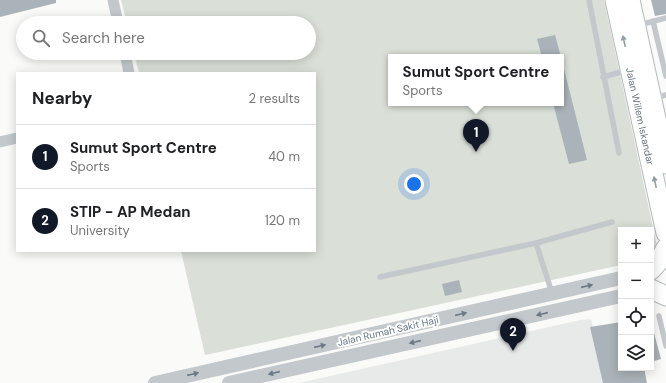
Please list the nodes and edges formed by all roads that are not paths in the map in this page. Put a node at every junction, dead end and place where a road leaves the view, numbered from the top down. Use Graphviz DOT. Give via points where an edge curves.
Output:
graph roads {
  1 [pos="113,0"];
  2 [pos="589,0"];
  3 [pos="615,0"];
  4 [pos="630,0"];
  5 [pos="116,16"];
  6 [pos="666,18"];
  7 [pos="644,24"];
  8 [pos="126,60"];
  9 [pos="630,69"];
  10 [pos="129,72"];
  11 [pos="666,76"];
  12 [pos="603,77"];
  13 [pos="659,97"];
  14 [pos="663,137"];
  15 [pos="16,138"];
  16 [pos="0,142"];
  17 [pos="619,153"];
  18 [pos="666,164"];
  19 [pos="612,222"];
  20 [pos="666,234"];
  21 [pos="536,243"];
  22 [pos="666,248"];
  23 [pos="654,267"];
  24 [pos="666,268"];
  25 [pos="654,270"];
  26 [pos="380,277"];
  27 [pos="618,279"];
  28 [pos="666,286"];
  29 [pos="654,288"];
  30 [pos="654,290"];
  31 [pos="552,294"];
  32 [pos="666,296"];
  33 [pos="618,297"];
  34 [pos="659,316"];
  35 [pos="666,346"];
  36 [pos="158,383"];
  37 [pos="229,383"];
  1 -- 5 [label="street"];
  2 -- 12 [label="lane"];
  9 -- 3 [label="highway, Jalan Willem Iskandar, one-way"];
  4 -- 7 [label="highway, Jalan Willem Iskandar"];
  6 -- 7 [label="lane"];
  7 -- 11 [label="lane"];
  7 -- 13 [label="highway, Jalan Willem Iskandar"];
  8 -- 10 [label="street"];
  9 -- 12 [label="lane"];
  20 -- 9 [label="highway, Jalan Willem Iskandar, one-way"];
  12 -- 17 [label="lane"];
  13 -- 14 [label="highway, Jalan Willem Iskandar"];
  14 -- 18 [label="highway, Jalan Willem Iskandar"];
  15 -- 16 [label="street"];
  19 -- 21 [label="lane"];
  21 -- 26 [label="lane"];
  21 -- 31 [label="lane"];
  22 -- 23 [label="highway"];
  24 -- 25 [label="street"];
  31 -- 27 [label="street, Jalan Rumah Sakit Haji, one-way"];
  28 -- 29 [label="street"];
  30 -- 32 [label="highway"];
  36 -- 31 [label="street, Jalan Rumah Sakit Haji, one-way"];
  33 -- 37 [label="street, Jalan Rumah Sakit Haji, one-way"];
  34 -- 35 [label="lane"];
}
